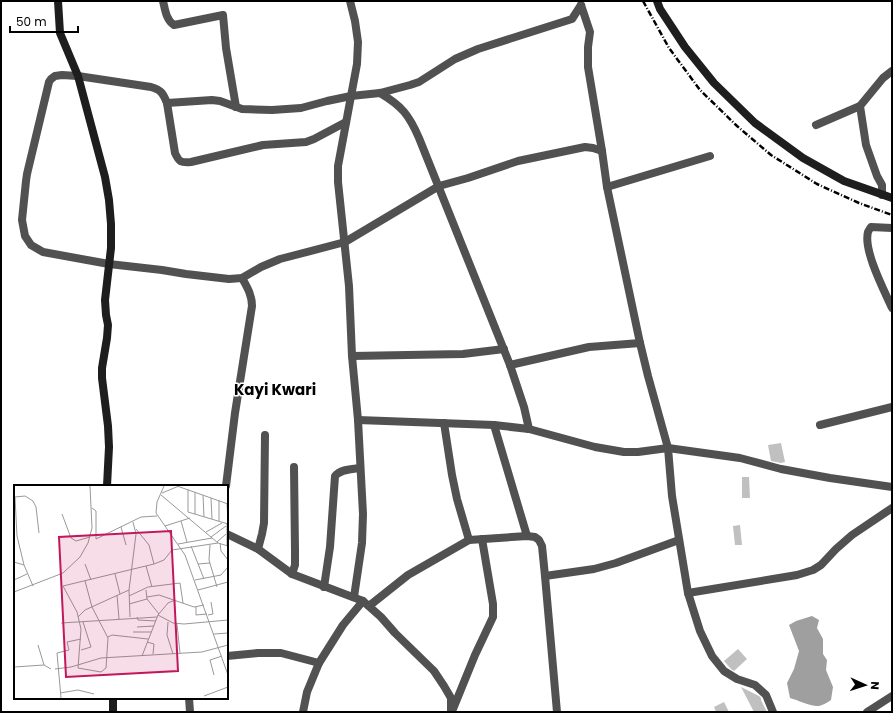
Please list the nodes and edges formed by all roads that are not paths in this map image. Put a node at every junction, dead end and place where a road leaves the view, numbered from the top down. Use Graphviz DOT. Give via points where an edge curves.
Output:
graph roads {
  1 [pos="58,1"];
  2 [pos="164,1"];
  3 [pos="350,1"];
  4 [pos="657,1"];
  5 [pos="892,71"];
  6 [pos="78,76"];
  7 [pos="380,93"];
  8 [pos="350,96"];
  9 [pos="167,103"];
  10 [pos="860,106"];
  11 [pos="236,107"];
  12 [pos="346,122"];
  13 [pos="816,125"];
  14 [pos="602,151"];
  15 [pos="710,156"];
  16 [pos="439,186"];
  17 [pos="607,187"];
  18 [pos="882,195"];
  19 [pos="892,198"];
  20 [pos="892,228"];
  21 [pos="345,242"];
  22 [pos="109,264"];
  23 [pos="242,278"];
  24 [pos="892,308"];
  25 [pos="640,343"];
  26 [pos="504,349"];
  27 [pos="352,356"];
  28 [pos="510,365"];
  29 [pos="892,407"];
  30 [pos="358,420"];
  31 [pos="444,423"];
  32 [pos="494,425"];
  33 [pos="820,425"];
  34 [pos="528,428"];
  35 [pos="265,435"];
  36 [pos="668,448"];
  37 [pos="294,467"];
  38 [pos="360,468"];
  39 [pos="108,485"];
  40 [pos="226,485"];
  41 [pos="892,487"];
  42 [pos="892,508"];
  43 [pos="228,534"];
  44 [pos="527,536"];
  45 [pos="482,539"];
  46 [pos="469,540"];
  47 [pos="679,540"];
  48 [pos="258,549"];
  49 [pos="292,574"];
  50 [pos="546,576"];
  51 [pos="324,587"];
  52 [pos="688,593"];
  53 [pos="354,597"];
  54 [pos="366,604"];
  55 [pos="228,656"];
  56 [pos="320,663"];
  57 [pos="892,696"];
  58 [pos="113,699"];
  59 [pos="188,699"];
  60 [pos="113,712"];
  61 [pos="190,712"];
  62 [pos="303,712"];
  63 [pos="451,712"];
  64 [pos="557,712"];
  65 [pos="773,712"];
  66 [pos="867,712"];
  1 -- 6 [label="street" via="60,33"];
  2 -- 11 [label="street" via="170,23 174,25 223,15"];
  3 -- 8 [label="street" via="358,42 357,64"];
  4 -- 18 [label="street" via="685,47 709,77 755,123 810,162 844,181"];
  5 -- 10 [label="street"];
  6 -- 9 [label="street" via="159,89"];
  6 -- 22 [label="street" via="109,200"];
  6 -- 22 [label="street" via="56,76 48,82 27,174 22,220 25,236 31,245 43,252"];
  7 -- 8 [label="street"];
  7 -- 14 [label="street" via="419,82 455,59 478,49 572,19 581,5 590,32 588,67"];
  7 -- 16 [label="street" via="392,100 412,123"];
  8 -- 11 [label="street" via="301,108 272,110"];
  8 -- 12 [label="street"];
  9 -- 11 [label="street" via="212,100"];
  9 -- 12 [label="street" via="175,153 178,160 184,163 263,145 306,142"];
  10 -- 13 [label="street"];
  10 -- 18 [label="street" via="866,145 882,185"];
  12 -- 21 [label="street" via="338,166"];
  14 -- 16 [label="street" via="585,147 530,158"];
  14 -- 17 [label="street"];
  15 -- 17 [label="street"];
  16 -- 21 [label="street"];
  16 -- 26 [label="street"];
  17 -- 25 [label="street"];
  18 -- 19 [label="street"];
  20 -- 24 [label="street" via="871,227 868,233 868,248"];
  21 -- 23 [label="street" via="280,258"];
  21 -- 27 [label="street"];
  22 -- 23 [label="street" via="229,279"];
  22 -- 39 [label="street" via="105,300 108,325 102,368 108,426"];
  23 -- 40 [label="street" via="250,293 252,306"];
  25 -- 28 [label="street" via="589,347"];
  25 -- 36 [label="street"];
  26 -- 27 [label="street" via="464,354"];
  26 -- 28 [label="street"];
  27 -- 30 [label="street"];
  28 -- 34 [label="street"];
  29 -- 33 [label="street"];
  30 -- 31 [label="street"];
  30 -- 38 [label="street"];
  31 -- 32 [label="street"];
  31 -- 46 [label="street" via="456,499"];
  32 -- 34 [label="street"];
  32 -- 44 [label="street"];
  34 -- 36 [label="street" via="595,447 624,452"];
  35 -- 48 [label="street" via="264,524"];
  36 -- 41 [label="street" via="740,458 781,469"];
  36 -- 47 [label="street"];
  37 -- 49 [label="street" via="295,565"];
  38 -- 51 [label="street" via="340,471 335,476"];
  38 -- 53 [label="street" via="362,543"];
  42 -- 52 [label="street" via="852,535 813,570 797,575"];
  43 -- 48 [label="street"];
  44 -- 45 [label="street"];
  44 -- 50 [label="street" via="535,536 542,546"];
  45 -- 46 [label="street"];
  45 -- 63 [label="street" via="493,616"];
  46 -- 54 [label="street" via="408,575 394,588"];
  47 -- 50 [label="street" via="594,569"];
  47 -- 52 [label="street"];
  48 -- 49 [label="street"];
  49 -- 51 [label="street"];
  50 -- 64 [label="street"];
  51 -- 53 [label="street"];
  52 -- 65 [label="street" via="700,631 712,656 724,671 755,685 766,695"];
  53 -- 54 [label="street"];
  54 -- 56 [label="street" via="343,625"];
  54 -- 63 [label="street" via="434,671 451,698"];
  55 -- 56 [label="street" via="281,653"];
  56 -- 62 [label="street" via="307,692"];
  57 -- 66 [label="street"];
  58 -- 60 [label="street"];
  59 -- 61 [label="street"];
}
